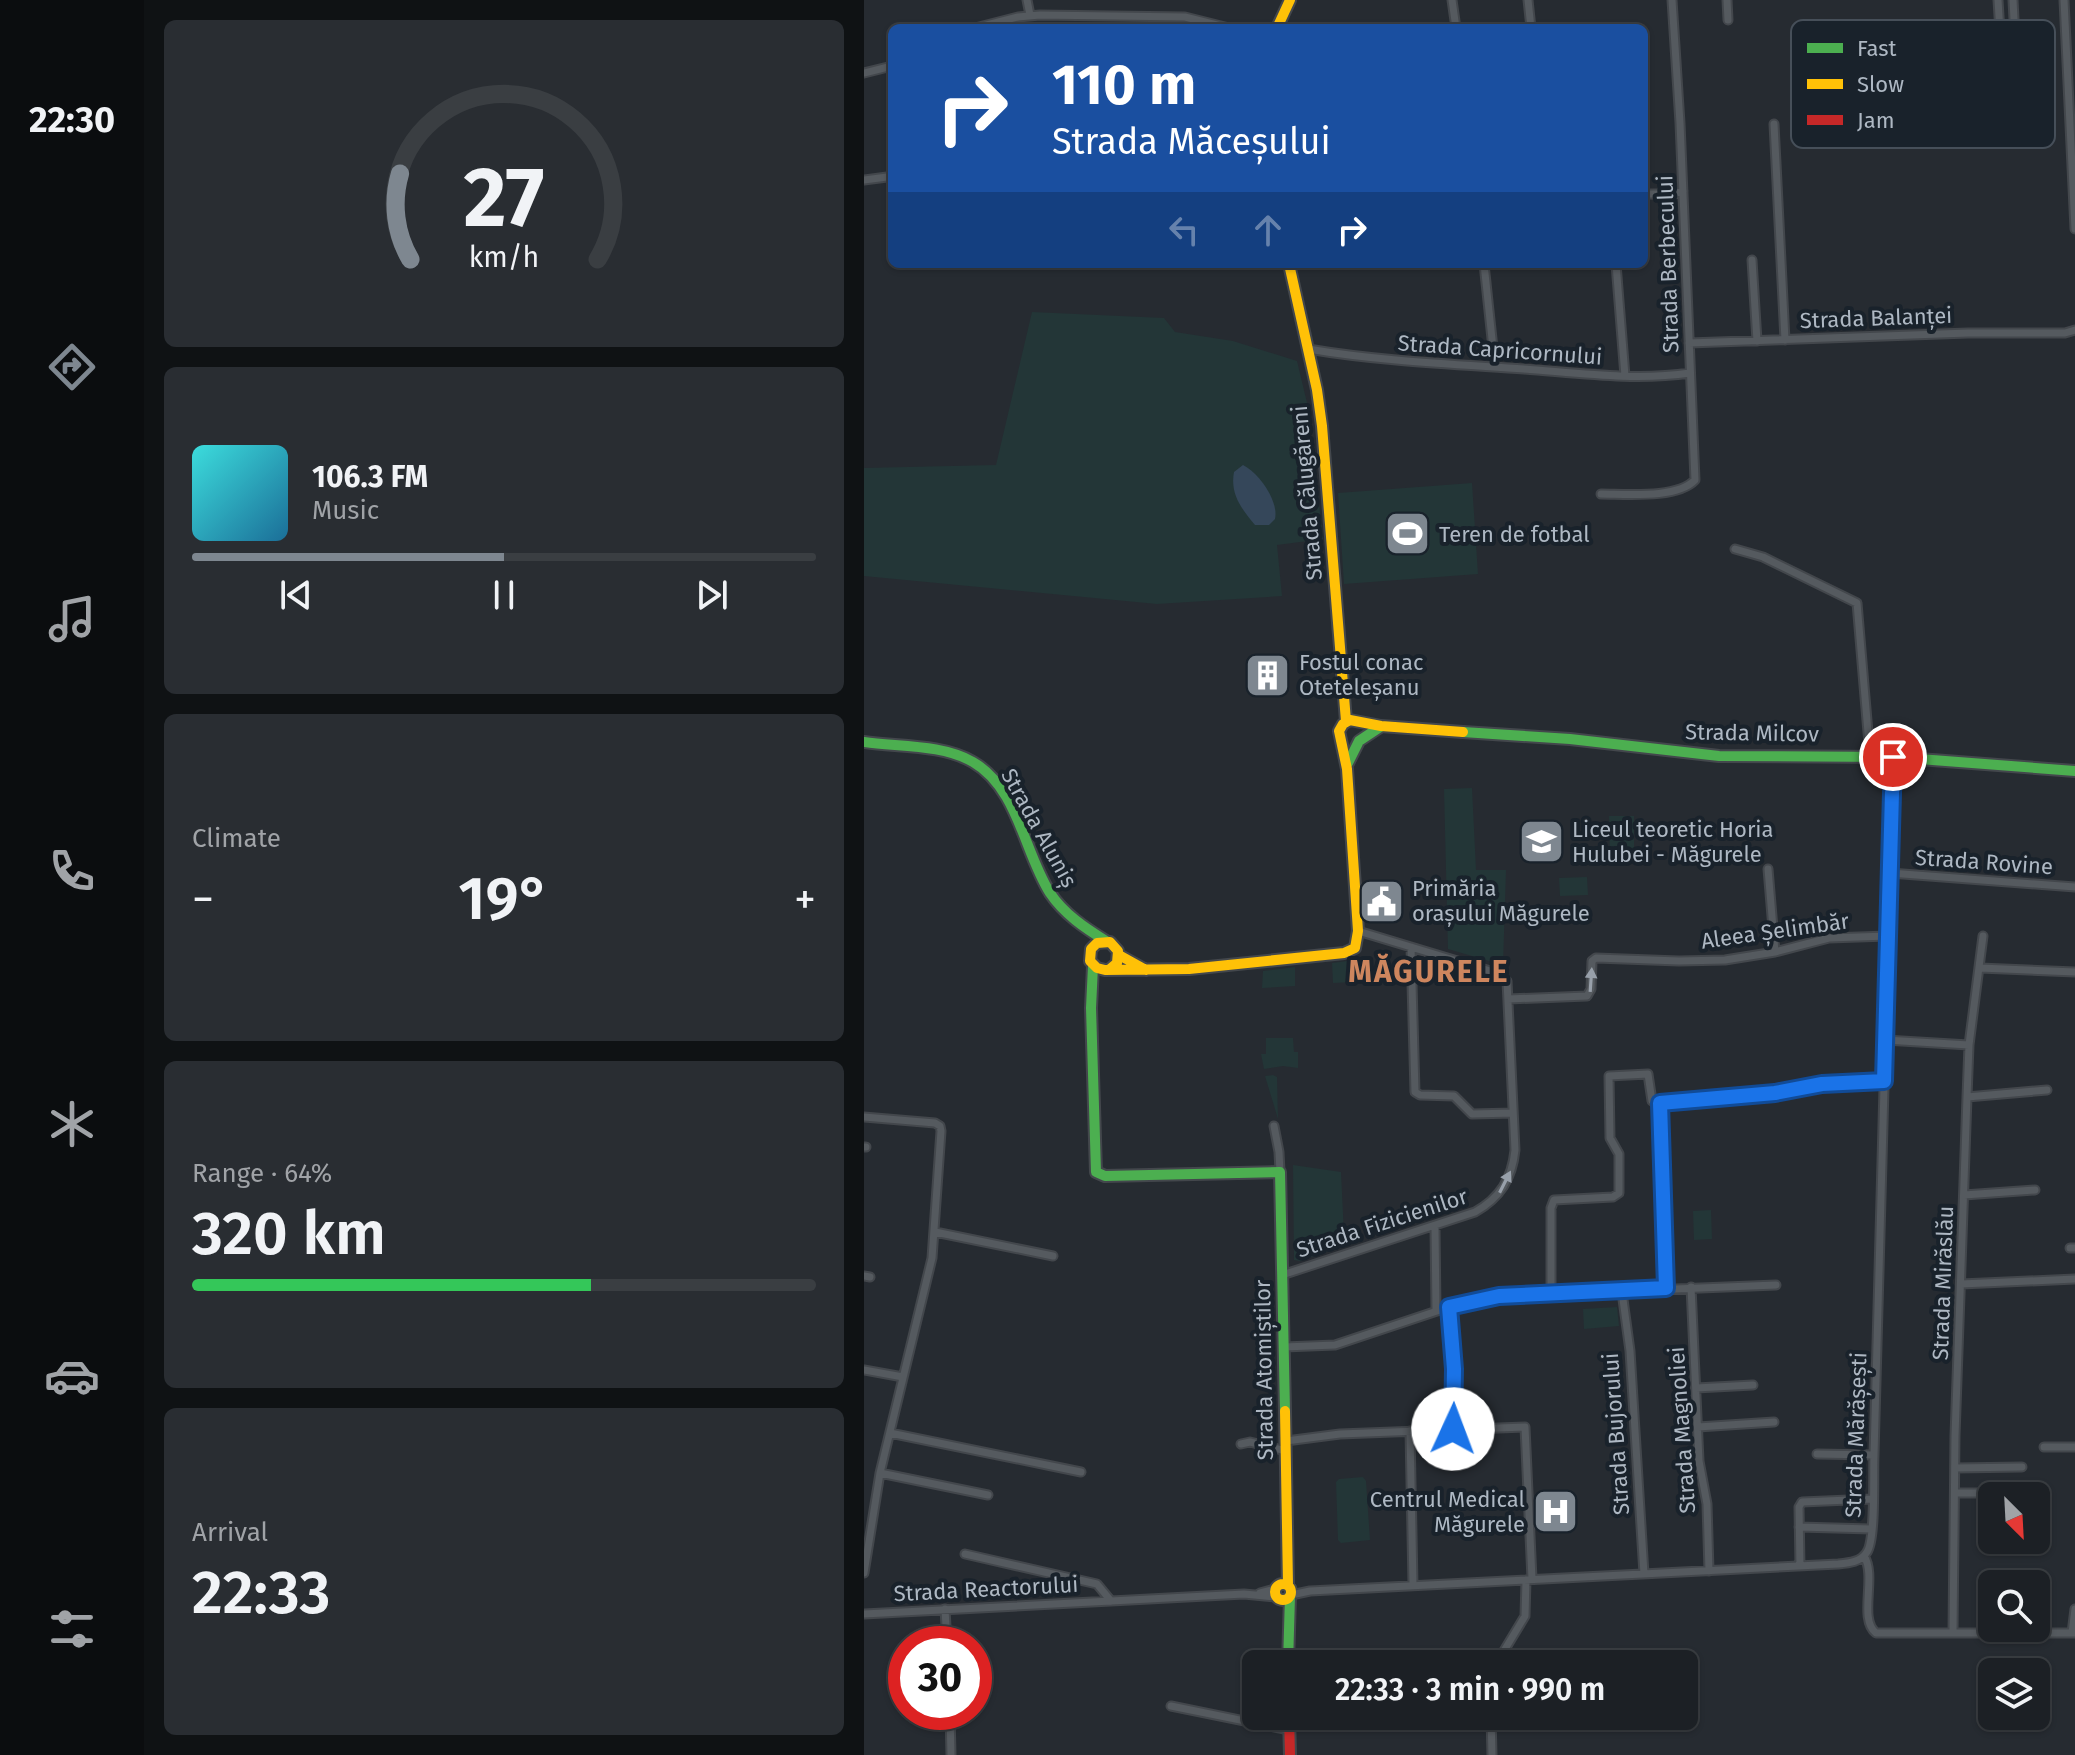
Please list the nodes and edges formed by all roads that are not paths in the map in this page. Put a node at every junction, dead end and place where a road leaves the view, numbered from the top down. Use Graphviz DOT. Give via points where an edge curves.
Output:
graph roads {
  1 [pos="1027,0"];
  2 [pos="1290,0"];
  3 [pos="1452,0"];
  4 [pos="1528,0"];
  5 [pos="1672,0"];
  6 [pos="1727,0"];
  7 [pos="1998,0"];
  8 [pos="2013,0"];
  9 [pos="2064,0"];
  10 [pos="1030,15"];
  11 [pos="1728,20"];
  12 [pos="1999,20"];
  13 [pos="2014,20"];
  14 [pos="992,24"];
  15 [pos="1213,24"];
  16 [pos="1279,24"];
  17 [pos="1455,24"];
  18 [pos="1531,24"];
  19 [pos="888,67"];
  20 [pos="864,73"];
  21 [pos="1774,124"];
  22 [pos="887,177"];
  23 [pos="864,180"];
  24 [pos="1683,191"];
  25 [pos="1648,194"];
  26 [pos="2075,229"];
  27 [pos="1752,260"];
  28 [pos="1290,268"];
  29 [pos="1484,268"];
  30 [pos="1616,268"];
  31 [pos="2075,330"];
  32 [pos="1785,340"];
  33 [pos="1757,341"];
  34 [pos="1689,343"];
  35 [pos="1308,349"];
  36 [pos="1495,367"];
  37 [pos="1690,373"];
  38 [pos="1625,376"];
  39 [pos="1675,376"];
  40 [pos="1691,393"];
  41 [pos="1601,494"];
  42 [pos="1735,549"];
  43 [pos="1346,721"];
  44 [pos="1360,734"];
  45 [pos="1341,739"];
  46 [pos="864,742"];
  47 [pos="1870,756"];
  48 [pos="1893,757"];
  49 [pos="1347,769"];
  50 [pos="2075,771"];
  51 [pos="1768,869"];
  52 [pos="1890,873"];
  53 [pos="2075,887"];
  54 [pos="1082,926"];
  55 [pos="1358,931"];
  56 [pos="1888,936"];
  57 [pos="1983,936"];
  58 [pos="1106,941"];
  59 [pos="1411,947"];
  60 [pos="1090,952"];
  61 [pos="1775,952"];
  62 [pos="1119,955"];
  63 [pos="1101,968"];
  64 [pos="1980,968"];
  65 [pos="1148,971"];
  66 [pos="2075,972"];
  67 [pos="1508,999"];
  68 [pos="1885,1040"];
  69 [pos="1969,1045"];
  70 [pos="1884,1081"];
  71 [pos="2047,1090"];
  72 [pos="1967,1097"];
  73 [pos="1660,1103"];
  74 [pos="1513,1113"];
  75 [pos="864,1117"];
  76 [pos="1274,1126"];
  77 [pos="1280,1172"];
  78 [pos="2035,1190"];
  79 [pos="1964,1195"];
  80 [pos="1435,1227"];
  81 [pos="935,1232"];
  82 [pos="1053,1256"];
  83 [pos="1282,1275"];
  84 [pos="2075,1279"];
  85 [pos="1961,1284"];
  86 [pos="1776,1285"];
  87 [pos="1691,1287"];
  88 [pos="1666,1288"];
  89 [pos="1622,1292"];
  90 [pos="1551,1295"];
  91 [pos="1449,1307"];
  92 [pos="1436,1311"];
  93 [pos="1284,1347"];
  94 [pos="864,1370"];
  95 [pos="903,1377"];
  96 [pos="1753,1385"];
  97 [pos="1696,1388"];
  98 [pos="1774,1422"];
  99 [pos="1698,1427"];
  100 [pos="1453,1429"];
  101 [pos="1410,1431"];
  102 [pos="890,1433"];
  103 [pos="1241,1444"];
  104 [pos="1286,1446"];
  105 [pos="2044,1447"];
  106 [pos="2075,1447"];
  107 [pos="1817,1454"];
  108 [pos="1874,1455"];
  109 [pos="2022,1467"];
  110 [pos="1955,1468"];
  111 [pos="1081,1472"];
  112 [pos="880,1473"];
  113 [pos="1955,1493"];
  114 [pos="1978,1493"];
  115 [pos="988,1495"];
  116 [pos="1872,1499"];
  117 [pos="1799,1527"];
  118 [pos="1871,1529"];
  119 [pos="965,1554"];
  120 [pos="1864,1556"];
  121 [pos="1800,1566"];
  122 [pos="1709,1571"];
  123 [pos="864,1573"];
  124 [pos="1644,1574"];
  125 [pos="1529,1580"];
  126 [pos="1413,1585"];
  127 [pos="1283,1591"];
  128 [pos="1111,1601"];
  129 [pos="945,1609"];
  130 [pos="2075,1609"];
  131 [pos="864,1614"];
  132 [pos="946,1626"];
  133 [pos="1953,1632"];
  134 [pos="2074,1633"];
  135 [pos="1288,1650"];
  136 [pos="1504,1650"];
  137 [pos="1171,1706"];
  138 [pos="1242,1720"];
  139 [pos="950,1730"];
  140 [pos="1289,1730"];
  141 [pos="1491,1730"];
  142 [pos="951,1755"];
  143 [pos="1290,1755"];
  144 [pos="1492,1755"];
  1 -- 10 [label="street"];
  2 -- 16 [label="main road"];
  3 -- 17 [label="street"];
  4 -- 18 [label="street"];
  5 -- 24 [label="street, Strada Berbecului"];
  6 -- 11 [label="street"];
  7 -- 12 [label="street"];
  8 -- 13 [label="street"];
  9 -- 26 [label="street"];
  10 -- 14 [label="street"];
  10 -- 15 [label="street" via="1185,17"];
  19 -- 20 [label="street"];
  21 -- 32 [label="street"];
  22 -- 23 [label="street"];
  24 -- 25 [label="street"];
  24 -- 34 [label="street, Strada Berbecului"];
  27 -- 33 [label="street"];
  28 -- 35 [label="main road, Strada Călugăreni"];
  29 -- 36 [label="street"];
  30 -- 38 [label="street"];
  31 -- 32 [label="street, Strada Balanței"];
  32 -- 33 [label="street, Strada Balanței"];
  33 -- 34 [label="street, Strada Balanței"];
  34 -- 37 [label="street, Strada Berbecului"];
  35 -- 36 [label="street, Strada Capricornului"];
  35 -- 43 [label="main road, Strada Călugăreni" via="1322,426"];
  36 -- 38 [label="street, Strada Capricornului"];
  37 -- 39 [label="street, Strada Capricornului"];
  37 -- 40 [label="street, Strada Berbecului"];
  38 -- 39 [label="street, Strada Capricornului"];
  39 -- 40 [label="street"];
  40 -- 41 [label="street, Strada Berbecului" via="1695,480 1673,492"];
  42 -- 47 [label="street" via="1763,557 1857,603"];
  43 -- 44 [label="main road" via="1354,720"];
  43 -- 45 [label="main road" via="1340,727"];
  44 -- 45 [label="main road" via="1348,744"];
  44 -- 47 [label="main road, Strada Milcov" via="1381,726 1719,756"];
  44 -- 49 [label="main road"];
  45 -- 49 [label="main road"];
  46 -- 54 [label="main road, Strada Aluniș" via="975,763 994,780 1049,892"];
  47 -- 48 [label="main road, Strada Milcov"];
  48 -- 50 [label="main road, Strada Milcov"];
  48 -- 52 [label="street, Strada Mărășești"];
  49 -- 55 [label="main road"];
  51 -- 61 [label="street"];
  52 -- 53 [label="street, Strada Rovine"];
  52 -- 56 [label="street, Strada Mărășești"];
  54 -- 58 [label="main road, Strada Aluniș"];
  54 -- 60 [label="main road, Strada Aluniș"];
  55 -- 59 [label="street"];
  55 -- 65 [label="main road" via="1352,950"];
  56 -- 61 [label="street, Aleea Șelimbăr" via="1829,938"];
  56 -- 68 [label="street, Strada Mărășești"];
  57 -- 64 [label="street, Strada Mirăslău"];
  58 -- 60 [label="main road"];
  58 -- 62 [label="main road"];
  59 -- 67 [label="street" via="1501,975 1507,981"];
  59 -- 74 [label="street" via="1415,1092 1454,1096 1472,1114"];
  60 -- 63 [label="main road"];
  67 -- 61 [label="street, Aleea Șelimbăr, one-way" via="1587,996 1596,958 1704,961"];
  62 -- 63 [label="main road" via="1117,963"];
  62 -- 65 [label="main road"];
  63 -- 65 [label="main road"];
  63 -- 77 [label="main road" via="1092,981 1096,1172"];
  64 -- 66 [label="street"];
  64 -- 69 [label="street, Strada Mirăslău"];
  67 -- 74 [label="street, Strada Fizicienilor"];
  68 -- 69 [label="street"];
  68 -- 70 [label="street, Strada Mărășești"];
  69 -- 72 [label="street, Strada Mirăslău"];
  70 -- 73 [label="street"];
  70 -- 108 [label="street, Strada Mărășești"];
  71 -- 72 [label="street"];
  72 -- 79 [label="street, Strada Mirăslău"];
  73 -- 88 [label="street"];
  73 -- 90 [label="street" via="1652,1101 1648,1074 1608,1077 1619,1193 1554,1200"];
  80 -- 74 [label="street, Strada Fizicienilor, one-way" via="1488,1205 1501,1191 1514,1160"];
  75 -- 81 [label="street" via="940,1126"];
  76 -- 77 [label="street, Strada Atomiștilor"];
  77 -- 83 [label="main road, Strada Atomiștilor"];
  78 -- 79 [label="street"];
  79 -- 85 [label="street, Strada Mirăslău"];
  80 -- 83 [label="street, Strada Fizicienilor"];
  80 -- 92 [label="street"];
  81 -- 82 [label="street"];
  81 -- 95 [label="street"];
  83 -- 93 [label="main road, Strada Atomiștilor"];
  84 -- 85 [label="street"];
  85 -- 110 [label="street, Strada Mirăslău"];
  86 -- 87 [label="street"];
  87 -- 88 [label="street"];
  87 -- 97 [label="street, Strada Magnoliei"];
  88 -- 89 [label="street"];
  89 -- 90 [label="street"];
  89 -- 124 [label="street, Strada Bujorului"];
  90 -- 91 [label="street" via="1499,1296"];
  91 -- 92 [label="street"];
  91 -- 100 [label="street"];
  92 -- 93 [label="street" via="1335,1345"];
  93 -- 104 [label="main road, Strada Atomiștilor"];
  94 -- 95 [label="street"];
  95 -- 102 [label="street"];
  96 -- 97 [label="street"];
  97 -- 99 [label="street, Strada Magnoliei"];
  98 -- 99 [label="street"];
  99 -- 122 [label="street, Strada Magnoliei"];
  100 -- 101 [label="street"];
  100 -- 125 [label="street" via="1525,1427"];
  101 -- 104 [label="street"];
  101 -- 126 [label="street"];
  102 -- 111 [label="street"];
  102 -- 112 [label="street"];
  103 -- 104 [label="street"];
  104 -- 127 [label="main road, Strada Atomiștilor" via="1288,1566"];
  105 -- 106 [label="street"];
  107 -- 108 [label="street"];
  108 -- 116 [label="street, Strada Mărășești"];
  109 -- 110 [label="street"];
  110 -- 113 [label="street, Strada Mirăslău"];
  112 -- 115 [label="street"];
  112 -- 123 [label="street"];
  113 -- 114 [label="street"];
  113 -- 133 [label="street, Strada Mirăslău"];
  116 -- 117 [label="street" via="1805,1500 1799,1507"];
  116 -- 118 [label="street, Strada Mărășești"];
  117 -- 118 [label="street"];
  117 -- 121 [label="street"];
  118 -- 120 [label="street, Strada Mărășești"];
  119 -- 128 [label="street, Strada Reactorului" via="1097,1584"];
  120 -- 121 [label="street" via="1852,1563"];
  120 -- 133 [label="street" via="1873,1632"];
  121 -- 122 [label="street"];
  122 -- 124 [label="street"];
  124 -- 125 [label="street"];
  125 -- 126 [label="street"];
  125 -- 136 [label="street" via="1525,1616"];
  126 -- 127 [label="street"];
  127 -- 128 [label="street, Strada Reactorului"];
  127 -- 135 [label="main road"];
  128 -- 129 [label="street, Strada Reactorului"];
  129 -- 131 [label="street, Strada Reactorului"];
  129 -- 132 [label="street"];
  130 -- 134 [label="street"];
  133 -- 134 [label="street"];
  137 -- 138 [label="street"];
  139 -- 142 [label="street"];
  140 -- 143 [label="main road"];
  141 -- 144 [label="street"];
}
